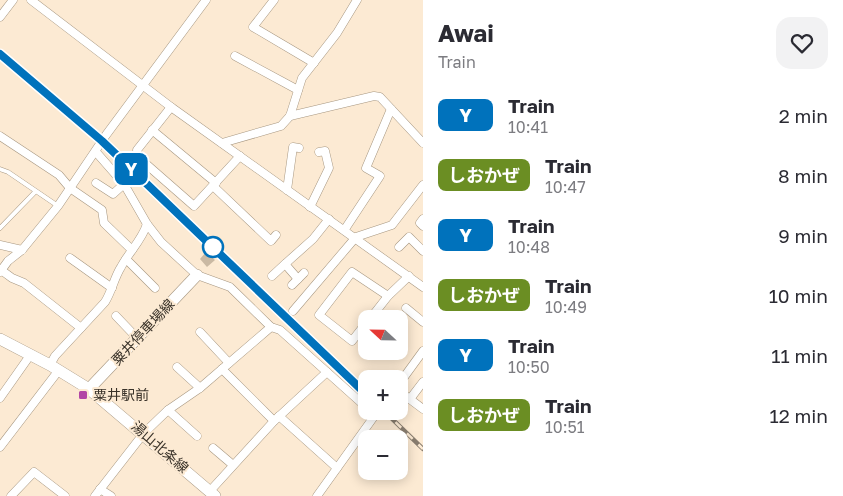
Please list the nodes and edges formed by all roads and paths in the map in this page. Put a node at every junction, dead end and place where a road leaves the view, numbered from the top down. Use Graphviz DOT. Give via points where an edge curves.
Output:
graph roads {
  1 [pos="13,0"];
  2 [pos="31,0"];
  3 [pos="206,0"];
  4 [pos="274,0"];
  5 [pos="357,0"];
  6 [pos="0,18"];
  7 [pos="235,56"];
  8 [pos="314,63"];
  9 [pos="142,86"];
  10 [pos="298,90"];
  11 [pos="171,107"];
  12 [pos="391,109"];
  13 [pos="290,116"];
  14 [pos="152,130"];
  15 [pos="0,136"];
  16 [pos="222,143"];
  17 [pos="423,143"];
  18 [pos="299,148"];
  19 [pos="96,152"];
  20 [pos="319,152"];
  21 [pos="240,156"];
  22 [pos="0,169"];
  23 [pos="96,183"];
  24 [pos="124,184"];
  25 [pos="215,184"];
  26 [pos="423,185"];
  27 [pos="70,188"];
  28 [pos="287,190"];
  29 [pos="35,192"];
  30 [pos="58,206"];
  31 [pos="310,207"];
  32 [pos="329,219"];
  33 [pos="423,219"];
  34 [pos="147,224"];
  35 [pos="423,226"];
  36 [pos="0,228"];
  37 [pos="345,229"];
  38 [pos="276,235"];
  39 [pos="356,237"];
  40 [pos="0,245"];
  41 [pos="399,247"];
  42 [pos="22,250"];
  43 [pos="132,250"];
  44 [pos="423,251"];
  45 [pos="70,258"];
  46 [pos="126,258"];
  47 [pos="285,264"];
  48 [pos="1,271"];
  49 [pos="197,275"];
  50 [pos="272,276"];
  51 [pos="409,276"];
  52 [pos="292,285"];
  53 [pos="423,287"];
  54 [pos="112,288"];
  55 [pos="155,288"];
  56 [pos="388,296"];
  57 [pos="406,308"];
  58 [pos="377,310"];
  59 [pos="293,311"];
  60 [pos="116,316"];
  61 [pos="423,322"];
  62 [pos="271,327"];
  63 [pos="81,328"];
  64 [pos="200,332"];
  65 [pos="358,333"];
  66 [pos="137,338"];
  67 [pos="0,339"];
  68 [pos="31,354"];
  69 [pos="422,355"];
  70 [pos="229,363"];
  71 [pos="55,367"];
  72 [pos="177,367"];
  73 [pos="222,369"];
  74 [pos="327,372"];
  75 [pos="408,373"];
  76 [pos="423,382"];
  77 [pos="200,388"];
  78 [pos="89,389"];
  79 [pos="0,398"];
  80 [pos="410,399"];
  81 [pos="358,400"];
  82 [pos="423,409"];
  83 [pos="168,410"];
  84 [pos="277,419"];
  85 [pos="370,420"];
  86 [pos="144,434"];
  87 [pos="197,436"];
  88 [pos="0,447"];
  89 [pos="212,448"];
  90 [pos="233,465"];
  91 [pos="337,468"];
  92 [pos="100,489"];
  93 [pos="213,494"];
  94 [pos="11,496"];
  95 [pos="65,496"];
  96 [pos="95,496"];
  97 [pos="111,496"];
  98 [pos="317,496"];
  1 -- 6 [label="street"];
  2 -- 9 [label="street"];
  3 -- 9 [label="street"];
  4 -- 8 [label="street" via="253,27"];
  5 -- 8 [label="street"];
  7 -- 10 [label="street"];
  8 -- 10 [label="street" via="302,78"];
  9 -- 11 [label="street"];
  9 -- 19 [label="street"];
  10 -- 13 [label="street"];
  11 -- 14 [label="street"];
  11 -- 16 [label="street"];
  12 -- 13 [label="street" via="380,97 374,96"];
  12 -- 17 [label="street"];
  12 -- 37 [label="street" via="366,168 380,176"];
  13 -- 16 [label="street" via="281,126"];
  14 -- 25 [label="street"];
  14 -- 25 [label="street" via="137,150 138,157 194,206"];
  15 -- 27 [label="street" via="59,175"];
  16 -- 21 [label="street"];
  18 -- 28 [label="street" via="292,148"];
  19 -- 24 [label="street"];
  19 -- 27 [label="street"];
  20 -- 31 [label="street" via="325,151 330,168"];
  21 -- 25 [label="street"];
  21 -- 28 [label="street"];
  22 -- 29 [label="lane"];
  23 -- 24 [label="street" via="114,194"];
  24 -- 34 [label="street"];
  25 -- 38 [label="street" via="271,240"];
  26 -- 39 [label="street" via="392,225"];
  27 -- 30 [label="street"];
  27 -- 43 [label="street" via="102,210 104,223"];
  28 -- 31 [label="street"];
  29 -- 30 [label="lane"];
  29 -- 36 [label="lane"];
  30 -- 42 [label="street"];
  31 -- 32 [label="street"];
  32 -- 37 [label="street"];
  32 -- 47 [label="street" via="313,239"];
  33 -- 35 [label="street" via="420,223"];
  34 -- 43 [label="street" via="144,235"];
  34 -- 49 [label="street" via="161,242"];
  37 -- 39 [label="street"];
  39 -- 51 [label="street"];
  39 -- 59 [label="street"];
  40 -- 42 [label="street"];
  41 -- 44 [label="street" via="409,238"];
  42 -- 48 [label="street"];
  43 -- 46 [label="street"];
  45 -- 54 [label="street"];
  46 -- 54 [label="street"];
  46 -- 55 [label="street"];
  47 -- 50 [label="street"];
  47 -- 52 [label="street" via="301,276"];
  48 -- 63 [label="street" via="24,283"];
  49 -- 62 [label="street" via="230,287"];
  49 -- 66 [label="main road, 粟井停車場線"];
  51 -- 53 [label="street"];
  51 -- 56 [label="street"];
  54 -- 63 [label="street"];
  56 -- 58 [label="street"];
  56 -- 65 [label="street" via="352,272 319,314 352,341"];
  57 -- 61 [label="street"];
  60 -- 66 [label="street"];
  62 -- 70 [label="street"];
  62 -- 74 [label="street" via="280,330"];
  63 -- 71 [label="street"];
  64 -- 70 [label="street"];
  66 -- 78 [label="main road, 粟井停車場線"];
  67 -- 68 [label="main road, 湯山北条線"];
  68 -- 71 [label="main road, 湯山北条線"];
  68 -- 79 [label="street"];
  69 -- 75 [label="street"];
  70 -- 73 [label="street"];
  71 -- 78 [label="main road, 湯山北条線"];
  71 -- 88 [label="street"];
  72 -- 77 [label="street"];
  73 -- 77 [label="street"];
  73 -- 84 [label="street"];
  74 -- 81 [label="street"];
  74 -- 84 [label="street"];
  76 -- 80 [label="street"];
  77 -- 83 [label="street"];
  78 -- 86 [label="main road, 湯山北条線"];
  80 -- 82 [label="street"];
  83 -- 86 [label="street"];
  83 -- 87 [label="street"];
  84 -- 90 [label="street"];
  84 -- 91 [label="street"];
  85 -- 91 [label="street"];
  86 -- 92 [label="street"];
  86 -- 93 [label="main road, 湯山北条線"];
  89 -- 90 [label="street"];
  90 -- 93 [label="street"];
  91 -- 98 [label="street"];
  92 -- 96 [label="street"];
  92 -- 97 [label="street"];
  94 -- 95 [label="street" via="34,472"];
}
